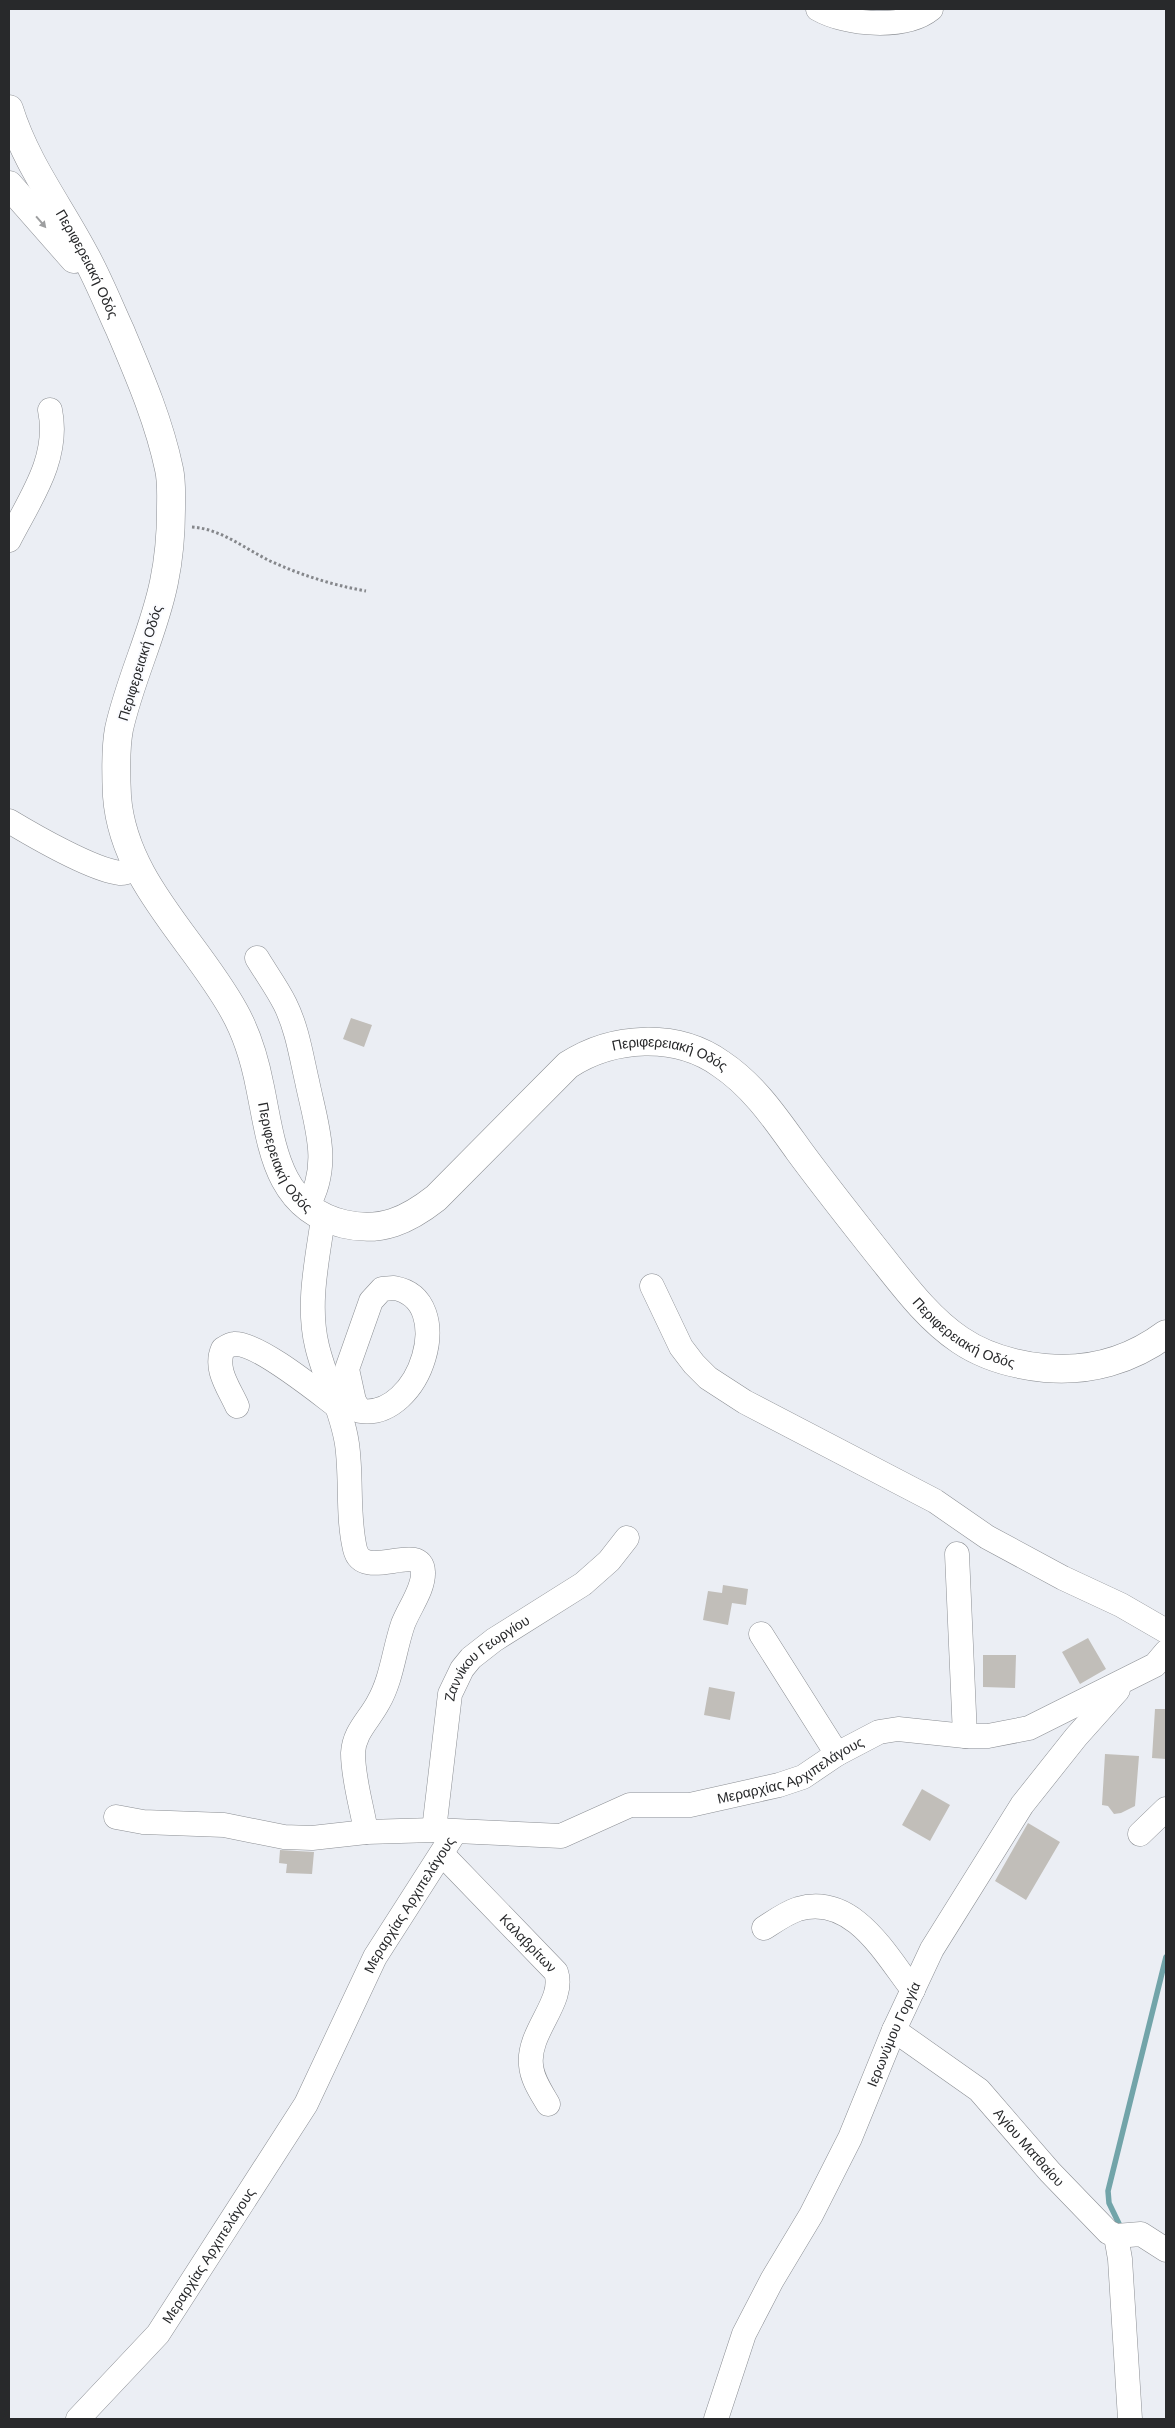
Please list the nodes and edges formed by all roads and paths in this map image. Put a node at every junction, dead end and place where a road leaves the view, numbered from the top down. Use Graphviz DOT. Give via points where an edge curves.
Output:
graph roads {
  1 [pos="818,9"];
  2 [pos="931,9"];
  3 [pos="9,109"];
  4 [pos="9,185"];
  5 [pos="103,293"];
  6 [pos="50,410"];
  7 [pos="171,527"];
  8 [pos="9,540"];
  9 [pos="366,591"];
  10 [pos="9,822"];
  11 [pos="138,867"];
  12 [pos="257,958"];
  13 [pos="315,1213"];
  14 [pos="652,1286"];
  15 [pos="1166,1334"];
  16 [pos="336,1372"];
  17 [pos="238,1406"];
  18 [pos="338,1408"];
  19 [pos="627,1538"];
  20 [pos="957,1554"];
  21 [pos="1166,1631"];
  22 [pos="761,1634"];
  23 [pos="1163,1662"];
  24 [pos="1126,1681"];
  25 [pos="965,1736"];
  26 [pos="837,1754"];
  27 [pos="1166,1809"];
  28 [pos="116,1816"];
  29 [pos="444,1831"];
  30 [pos="366,1832"];
  31 [pos="1140,1834"];
  32 [pos="442,1854"];
  33 [pos="764,1928"];
  34 [pos="913,1990"];
  35 [pos="894,2030"];
  36 [pos="548,2104"];
  37 [pos="1126,2235"];
  38 [pos="1166,2250"];
  39 [pos="78,2419"];
  40 [pos="716,2419"];
  41 [pos="1130,2419"];
  1 -- 2 [label="street" via="847,19 874,23 924,15"];
  3 -- 5 [label="main road, Περιφερειακή Οδός" via="29,160 87,259"];
  4 -- 5 [label="main road, one-way"];
  5 -- 7 [label="main road, Περιφερειακή Οδός" via="135,365 164,446 170,473"];
  6 -- 8 [label="street" via="54,434 45,470"];
  7 -- 9 [label="path" via="207,529 296,572 322,582"];
  7 -- 11 [label="main road, Περιφερειακή Οδός" via="164,583 118,733 118,799 124,834"];
  10 -- 11 [label="street" via="107,869 122,874"];
  11 -- 13 [label="main road, Περιφερειακή Οδός" via="168,915 214,976 238,1017 254,1061 277,1162 287,1184"];
  12 -- 13 [label="street" via="286,1004 317,1120 321,1157"];
  13 -- 15 [label="main road, Περιφερειακή Οδός" via="365,1228 400,1222 436,1198 568,1065 591,1053 618,1045 672,1043 691,1048 721,1063 752,1091 913,1295 942,1325 970,1346 1003,1360 1026,1365 1078,1368 1128,1355"];
  13 -- 16 [label="street" via="312,1323"];
  14 -- 21 [label="street" via="681,1347 708,1378 745,1402 935,1501 987,1537"];
  16 -- 16 [label="street" via="360,1411 372,1412 384,1407 409,1390 419,1373 427,1345 428,1324 421,1308 408,1292 382,1289 371,1301"];
  16 -- 18 [label="street"];
  17 -- 18 [label="street" via="219,1366 223,1349 234,1344 250,1347 273,1360"];
  18 -- 30 [label="street" via="347,1445 351,1525 356,1552 360,1559 371,1563 414,1559 424,1569 378,1704 355,1741 354,1764"];
  19 -- 29 [label="street, Ζαννίκου Γεωργίου" via="609,1561 583,1584 494,1640 462,1669 450,1694"];
  20 -- 25 [label="street"];
  22 -- 26 [label="street"];
  23 -- 24 [label="street, Μεραρχίας Αρχιπελάγους"];
  24 -- 25 [label="street, Μεραρχίας Αρχιπελάγους" via="1029,1728 988,1736"];
  24 -- 34 [label="street, Ιερωνύμου Γοργία" via="1022,1805 932,1950"];
  25 -- 26 [label="street, Μεραρχίας Αρχιπελάγους" via="923,1730 889,1730"];
  26 -- 29 [label="street, Μεραρχίας Αρχιπελάγους" via="803,1776 779,1785 690,1805 630,1805 561,1836"];
  27 -- 31 [label="street"];
  28 -- 30 [label="street" via="142,1822 224,1825 284,1837 312,1838"];
  29 -- 30 [label="street"];
  29 -- 32 [label="street, Μεραρχίας Αρχιπελάγους"];
  32 -- 36 [label="street, Καλαβρίτων" via="556,1972 558,1986 532,2044 530,2064"];
  32 -- 39 [label="street, Μεραρχίας Αρχιπελάγους" via="375,1957 301,2112 158,2334"];
  33 -- 34 [label="street" via="798,1909 830,1907 846,1913 875,1941"];
  34 -- 35 [label="street, Ιερωνύμου Γοργία"];
  35 -- 37 [label="street, Αγίου Ματθαίου" via="979,2090 1096,2221"];
  35 -- 40 [label="street, Ιερωνύμου Γοργία" via="850,2138 744,2334"];
  37 -- 38 [label="street, Αγίου Ματθαίου"];
  37 -- 41 [label="street" via="1120,2260"];
}
